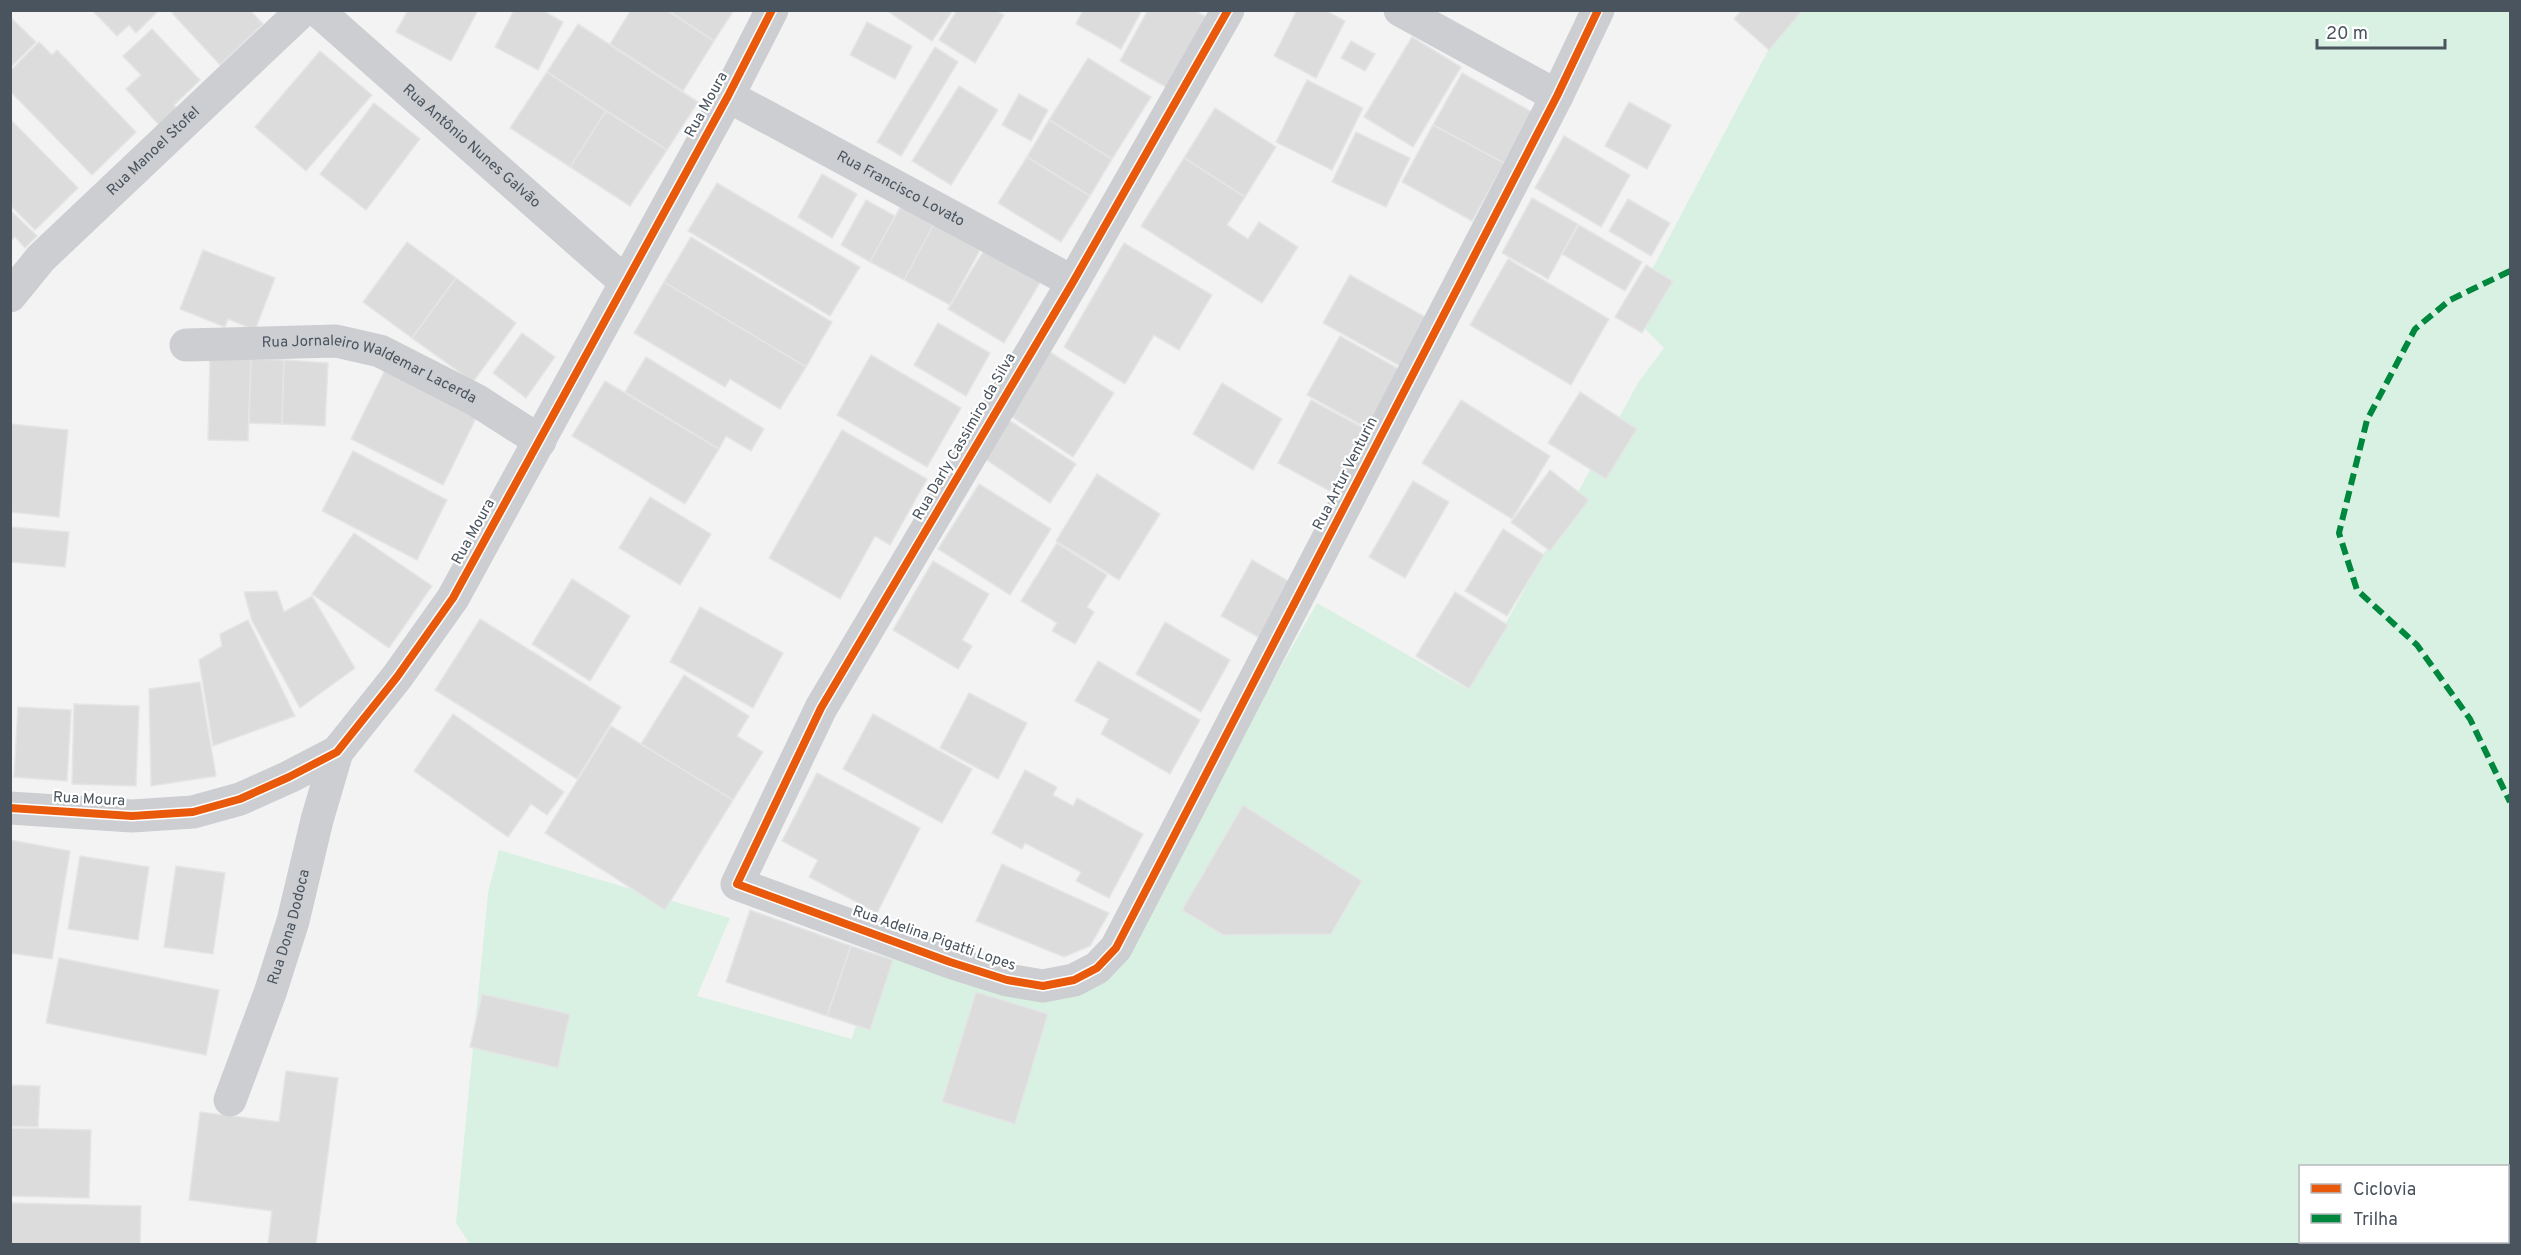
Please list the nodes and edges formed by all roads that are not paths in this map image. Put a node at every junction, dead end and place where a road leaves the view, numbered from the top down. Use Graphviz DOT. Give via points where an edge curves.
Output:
graph roads {
  1 [pos="303,10"];
  2 [pos="317,10"];
  3 [pos="772,10"];
  4 [pos="1228,10"];
  5 [pos="1400,10"];
  6 [pos="1598,10"];
  7 [pos="728,96"];
  8 [pos="1557,96"];
  9 [pos="625,282"];
  10 [pos="1072,282"];
  11 [pos="10,296"];
  12 [pos="186,345"];
  13 [pos="540,441"];
  14 [pos="337,752"];
  15 [pos="10,808"];
  16 [pos="737,884"];
  17 [pos="1116,948"];
  18 [pos="230,1100"];
  1 -- 11 [label="street, Rua Manoel Stofel" via="41,258"];
  2 -- 9 [label="street, Rua Antônio Nunes Galvão"];
  3 -- 7 [label="street, Rua Moura"];
  4 -- 10 [label="street, Rua Darly Cassimiro da Silva"];
  5 -- 8 [label="street"];
  6 -- 8 [label="street, Rua Artur Venturin"];
  7 -- 9 [label="street, Rua Moura"];
  7 -- 10 [label="street, Rua Francisco Lovato"];
  8 -- 17 [label="street, Rua Artur Venturin"];
  9 -- 13 [label="street, Rua Moura"];
  10 -- 16 [label="street, Rua Darly Cassimiro da Silva" via="821,708"];
  12 -- 13 [label="street, Rua Jornaleiro Waldemar Lacerda" via="336,341 380,351 476,400"];
  13 -- 14 [label="street, Rua Moura" via="453,598"];
  14 -- 15 [label="street, Rua Moura" via="240,799 193,812 132,816"];
  14 -- 18 [label="street, Rua Dona Dodoca" via="293,921"];
  16 -- 17 [label="street, Rua Adelina Pigatti Lopes" via="1007,980 1043,986 1074,980 1097,968"];
}
